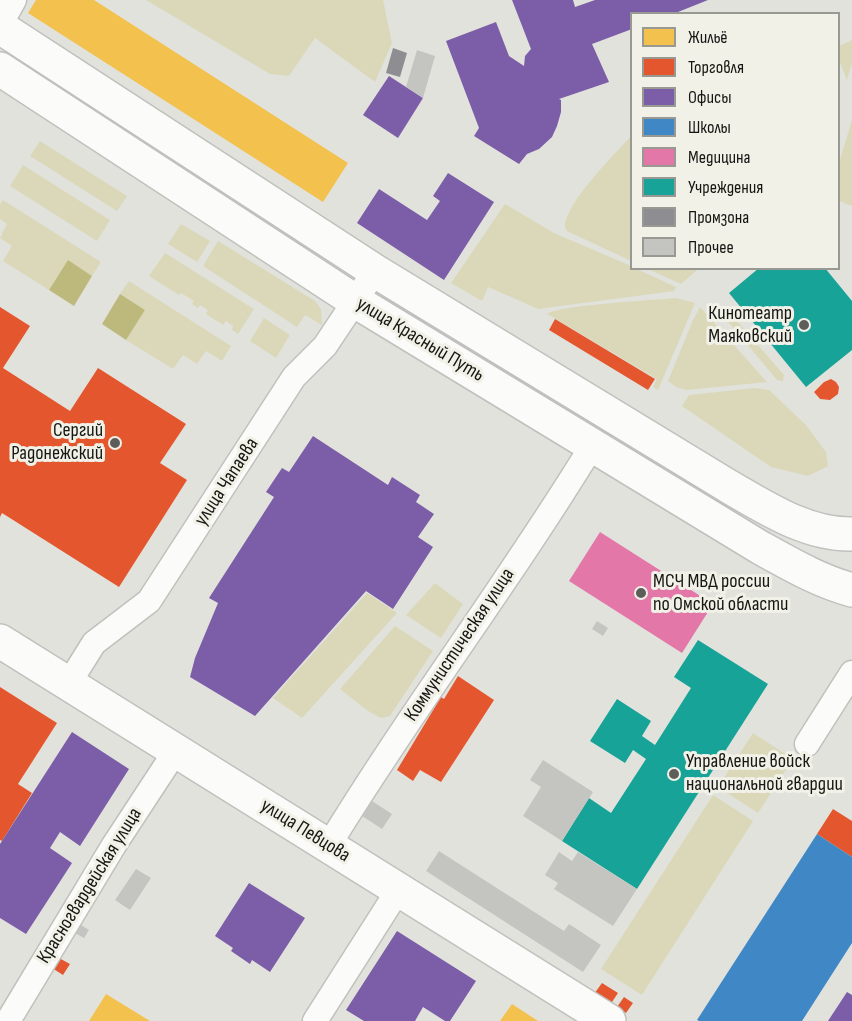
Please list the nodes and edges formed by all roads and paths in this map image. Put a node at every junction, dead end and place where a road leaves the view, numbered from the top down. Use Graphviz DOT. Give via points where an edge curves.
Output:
graph roads {
  1 [pos="14,0"];
  2 [pos="0,26"];
  3 [pos="0,69"];
  4 [pos="375,271"];
  5 [pos="355,301"];
  6 [pos="592,446"];
  7 [pos="852,534"];
  8 [pos="852,590"];
  9 [pos="0,642"];
  10 [pos="852,674"];
  11 [pos="69,683"];
  12 [pos="807,744"];
  13 [pos="175,752"];
  14 [pos="329,845"];
  15 [pos="399,890"];
  16 [pos="604,1020"];
  17 [pos="8,1021"];
  18 [pos="315,1021"];
  1 -- 2 [label="street"];
  2 -- 4 [label="main road, улица Красный Путь"];
  3 -- 5 [label="main road, улица Красный Путь"];
  4 -- 5 [label="street, улица Чапаева"];
  4 -- 7 [label="main road, улица Красный Путь" via="778,515 836,534"];
  5 -- 6 [label="main road, улица Красный Путь"];
  5 -- 11 [label="street, улица Чапаева" via="325,346 294,376 149,602 94,643"];
  6 -- 8 [label="main road, улица Красный Путь" via="806,573"];
  6 -- 14 [label="street, Коммунистическая улица"];
  9 -- 11 [label="main road, улица Певцова"];
  10 -- 12 [label="street"];
  11 -- 13 [label="main road, улица Певцова"];
  13 -- 14 [label="main road, улица Певцова"];
  13 -- 17 [label="street, Красногвардейская улица"];
  14 -- 15 [label="main road, улица Певцова"];
  15 -- 16 [label="main road, улица Певцова"];
  15 -- 18 [label="street"];
}
